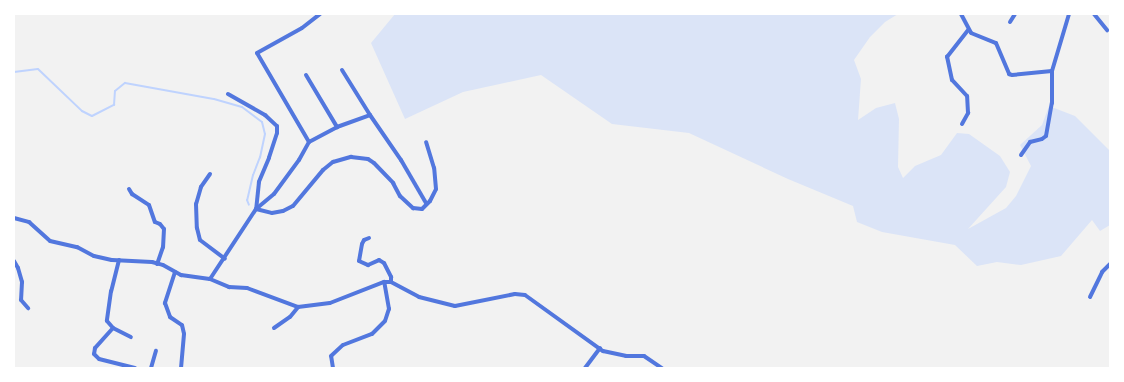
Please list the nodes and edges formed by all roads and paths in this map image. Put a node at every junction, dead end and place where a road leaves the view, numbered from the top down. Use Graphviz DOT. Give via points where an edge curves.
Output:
graph roads {
  1 [pos="320,14"];
  2 [pos="961,14"];
  3 [pos="1015,14"];
  4 [pos="1069,14"];
  5 [pos="1094,14"];
  6 [pos="1010,22"];
  7 [pos="968,30"];
  8 [pos="1107,30"];
  9 [pos="342,70"];
  10 [pos="1052,70"];
  11 [pos="306,75"];
  12 [pos="228,94"];
  13 [pos="370,115"];
  14 [pos="962,124"];
  15 [pos="337,127"];
  16 [pos="308,142"];
  17 [pos="426,142"];
  18 [pos="1021,155"];
  19 [pos="210,174"];
  20 [pos="129,189"];
  21 [pos="426,203"];
  22 [pos="256,209"];
  23 [pos="14,218"];
  24 [pos="369,238"];
  25 [pos="224,259"];
  26 [pos="119,260"];
  27 [pos="14,261"];
  28 [pos="157,264"];
  29 [pos="1110,264"];
  30 [pos="175,272"];
  31 [pos="210,280"];
  32 [pos="384,282"];
  33 [pos="391,282"];
  34 [pos="1090,297"];
  35 [pos="298,307"];
  36 [pos="28,308"];
  37 [pos="112,328"];
  38 [pos="274,328"];
  39 [pos="131,337"];
  40 [pos="600,348"];
  41 [pos="156,351"];
  42 [pos="135,368"];
  43 [pos="151,368"];
  44 [pos="181,368"];
  45 [pos="333,368"];
  46 [pos="585,368"];
  47 [pos="662,368"];
  1 -- 16 [label="street" via="257,53"];
  2 -- 7 [label="street"];
  3 -- 6 [label="street"];
  4 -- 10 [label="street"];
  5 -- 8 [label="street"];
  7 -- 10 [label="street" via="996,43 1010,75"];
  7 -- 14 [label="street" via="947,57 952,81 967,96 968,113"];
  9 -- 13 [label="street"];
  10 -- 18 [label="street" via="1052,103 1046,136 1030,142"];
  11 -- 15 [label="street"];
  12 -- 22 [label="street" via="265,115 277,126 259,182"];
  13 -- 15 [label="street"];
  13 -- 21 [label="street"];
  15 -- 16 [label="street"];
  16 -- 22 [label="street" via="274,194"];
  17 -- 21 [label="street" via="436,188 434,196"];
  19 -- 25 [label="street" via="201,187 196,204 197,228 200,240"];
  20 -- 28 [label="street" via="149,206 155,222 164,229"];
  21 -- 22 [label="street" via="422,209 413,208 374,163 351,157 333,162 323,170 293,206 272,213"];
  22 -- 25 [label="street"];
  23 -- 26 [label="street" via="29,222 50,241 94,256"];
  24 -- 33 [label="street" via="362,244 359,261 368,265 379,260 384,263"];
  25 -- 31 [label="street"];
  26 -- 28 [label="street"];
  26 -- 37 [label="street" via="107,316"];
  27 -- 36 [label="street" via="22,282 22,300"];
  28 -- 30 [label="street"];
  29 -- 34 [label="street" via="1102,272"];
  30 -- 31 [label="street"];
  30 -- 44 [label="street" via="165,302 170,317 182,324"];
  31 -- 35 [label="street" via="229,287 247,288"];
  32 -- 33 [label="street"];
  32 -- 35 [label="street" via="330,303"];
  32 -- 45 [label="street" via="389,309 385,322 372,334 343,346 331,356"];
  33 -- 40 [label="street" via="419,297 455,306 514,294 525,295"];
  35 -- 38 [label="street"];
  37 -- 39 [label="street"];
  37 -- 42 [label="street" via="95,348 94,354 99,359"];
  40 -- 46 [label="street"];
  40 -- 47 [label="street" via="626,356 644,356"];
  41 -- 43 [label="street"];
}
